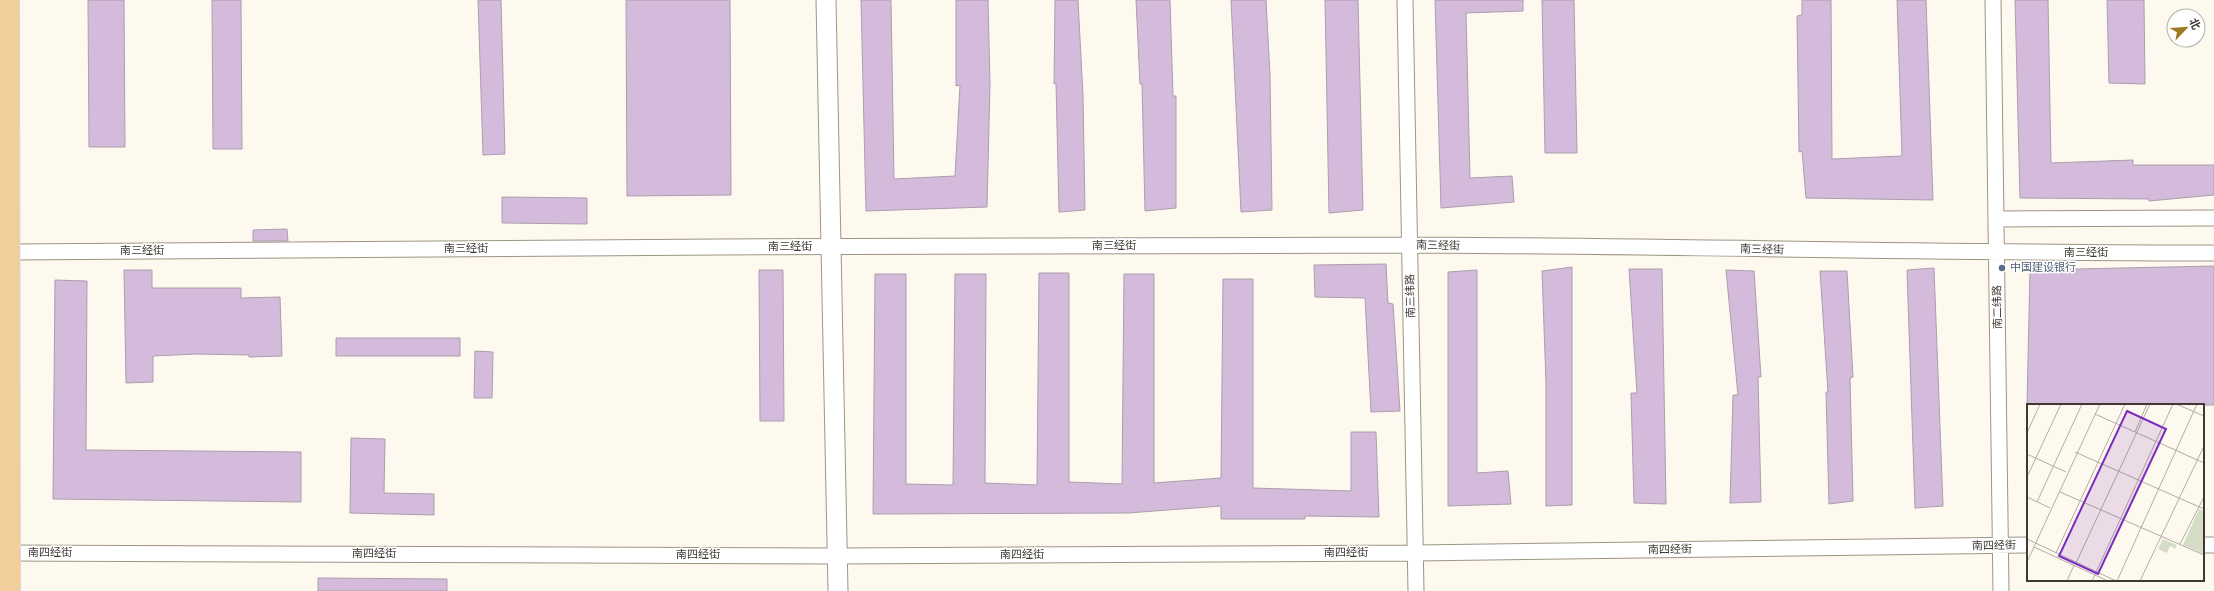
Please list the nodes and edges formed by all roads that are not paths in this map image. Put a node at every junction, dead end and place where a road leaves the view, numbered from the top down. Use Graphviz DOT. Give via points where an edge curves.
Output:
graph roads {
  1 [pos="8,0"];
  2 [pos="826,0"];
  3 [pos="1405,0"];
  4 [pos="1993,0"];
  5 [pos="2214,218"];
  6 [pos="1996,219"];
  7 [pos="1410,245"];
  8 [pos="831,247"];
  9 [pos="13,252"];
  10 [pos="1997,253"];
  11 [pos="2214,253"];
  12 [pos="2027,545"];
  13 [pos="2000,546"];
  14 [pos="0,553"];
  15 [pos="1415,553"];
  16 [pos="837,556"];
  17 [pos="9,591"];
  18 [pos="838,591"];
  19 [pos="1416,591"];
  20 [pos="2001,591"];
  1 -- 17 [label="main road, bridge"];
  2 -- 8 [label="street"];
  3 -- 7 [label="street, 南三纬路"];
  4 -- 6 [label="street, 南二纬路"];
  5 -- 6 [label="street"];
  6 -- 10 [label="street, 南二纬路"];
  7 -- 8 [label="street, 南三经街"];
  7 -- 10 [label="street, 南三经街"];
  7 -- 15 [label="street, 南三纬路"];
  8 -- 9 [label="street, 南三经街"];
  8 -- 16 [label="street"];
  10 -- 11 [label="street, 南三经街"];
  10 -- 13 [label="street, 南二纬路"];
  12 -- 13 [label="street, 南四经街"];
  13 -- 15 [label="street, 南四经街"];
  13 -- 20 [label="street, 南二纬路"];
  14 -- 16 [label="street, 南四经街"];
  15 -- 16 [label="street, 南四经街"];
  15 -- 19 [label="street, 南三纬路"];
  16 -- 18 [label="street"];
}
